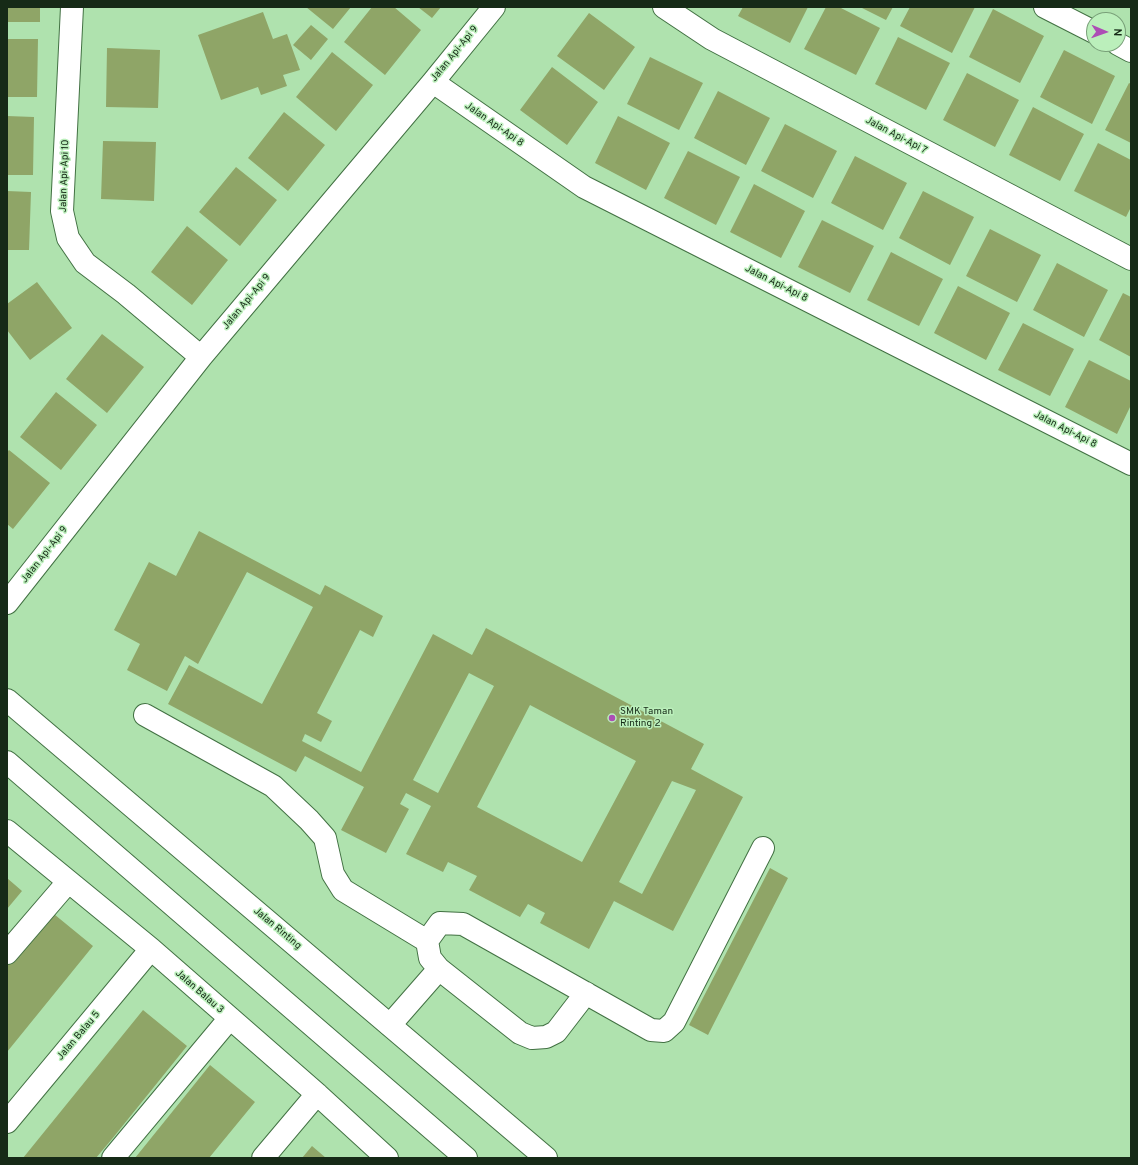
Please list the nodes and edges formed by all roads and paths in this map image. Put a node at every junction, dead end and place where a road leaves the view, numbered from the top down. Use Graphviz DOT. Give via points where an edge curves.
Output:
graph roads {
  1 [pos="72,7"];
  2 [pos="494,7"];
  3 [pos="664,7"];
  4 [pos="1045,7"];
  5 [pos="1086,28"];
  6 [pos="433,82"];
  7 [pos="1131,259"];
  8 [pos="201,357"];
  9 [pos="1131,464"];
  10 [pos="7,603"];
  11 [pos="7,700"];
  12 [pos="145,715"];
  13 [pos="7,762"];
  14 [pos="7,831"];
  15 [pos="763,848"];
  16 [pos="68,882"];
  17 [pos="427,941"];
  18 [pos="151,949"];
  19 [pos="7,953"];
  20 [pos="439,969"];
  21 [pos="586,993"];
  22 [pos="230,1018"];
  23 [pos="390,1025"];
  24 [pos="317,1094"];
  25 [pos="7,1122"];
  26 [pos="113,1158"];
  27 [pos="263,1158"];
  28 [pos="387,1158"];
  29 [pos="466,1158"];
  30 [pos="546,1158"];
  1 -- 8 [label="street, Jalan Api-Api 10" via="62,211 68,238 85,263"];
  2 -- 6 [label="street, Jalan Api-Api 9"];
  3 -- 7 [label="street, Jalan Api-Api 7" via="712,40"];
  4 -- 5 [label="street"];
  6 -- 8 [label="street, Jalan Api-Api 9"];
  6 -- 9 [label="street, Jalan Api-Api 8" via="584,187"];
  8 -- 10 [label="street, Jalan Api-Api 9"];
  11 -- 23 [label="street, Jalan Rinting"];
  12 -- 17 [label="street" via="273,786 325,838 334,874 343,890"];
  13 -- 29 [label="street"];
  14 -- 16 [label="street, Jalan Balau 3"];
  15 -- 21 [label="street" via="670,1028 657,1032 651,1030"];
  16 -- 18 [label="street, Jalan Balau 3"];
  16 -- 19 [label="street"];
  17 -- 20 [label="street" via="430,958"];
  17 -- 21 [label="street" via="440,923 463,924"];
  18 -- 22 [label="street, Jalan Balau 3"];
  18 -- 25 [label="street, Jalan Balau 5"];
  20 -- 21 [label="street" via="520,1033 532,1038 546,1037 556,1032"];
  20 -- 23 [label="street"];
  22 -- 24 [label="street, Jalan Balau 3"];
  22 -- 26 [label="street"];
  23 -- 30 [label="street, Jalan Rinting"];
  24 -- 27 [label="street"];
  24 -- 28 [label="street, Jalan Balau 3"];
}
